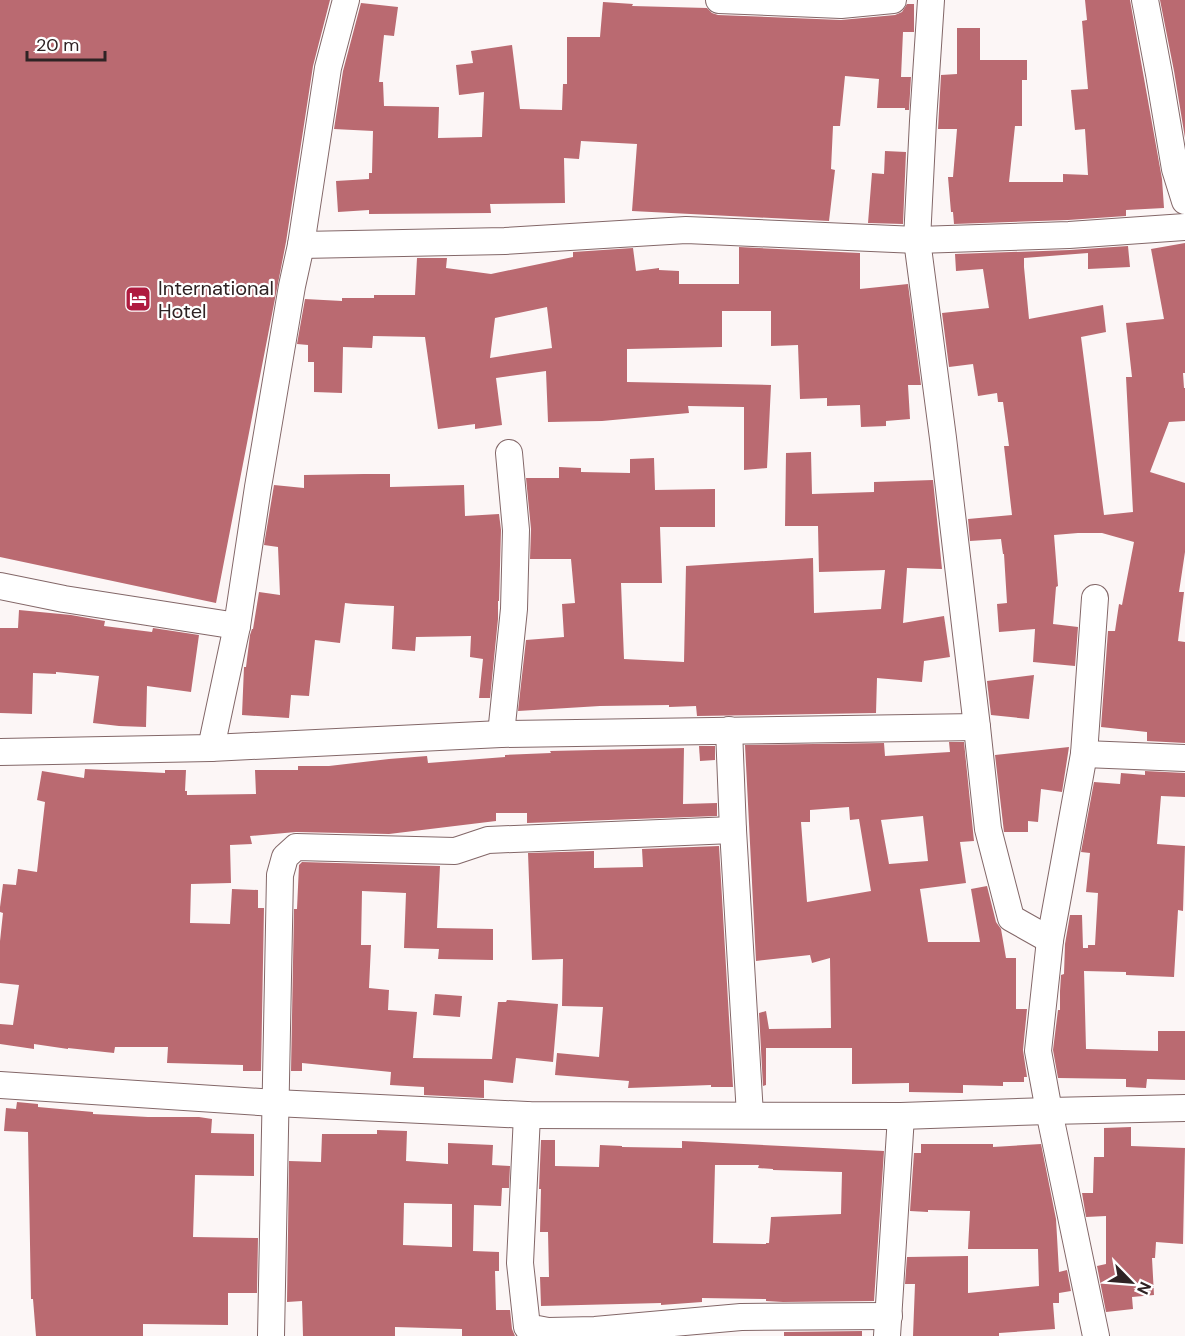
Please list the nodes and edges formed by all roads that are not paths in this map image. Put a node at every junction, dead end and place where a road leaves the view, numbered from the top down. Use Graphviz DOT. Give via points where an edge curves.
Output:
graph roads {
  1 [pos="346,0"];
  2 [pos="719,0"];
  3 [pos="893,0"];
  4 [pos="931,0"];
  5 [pos="1145,0"];
  6 [pos="1185,201"];
  7 [pos="1185,227"];
  8 [pos="917,240"];
  9 [pos="301,245"];
  10 [pos="509,453"];
  11 [pos="0,586"];
  12 [pos="1095,598"];
  13 [pos="237,626"];
  14 [pos="977,727"];
  15 [pos="729,730"];
  16 [pos="501,734"];
  17 [pos="211,748"];
  18 [pos="0,752"];
  19 [pos="1084,754"];
  20 [pos="1185,758"];
  21 [pos="733,830"];
  22 [pos="1050,940"];
  23 [pos="0,1085"];
  24 [pos="275,1103"];
  25 [pos="1185,1108"];
  26 [pos="1049,1111"];
  27 [pos="527,1115"];
  28 [pos="750,1115"];
  29 [pos="901,1116"];
  30 [pos="888,1326"];
  31 [pos="271,1336"];
  32 [pos="1096,1336"];
  1 -- 9 [label="street" via="328,68"];
  2 -- 3 [label="street" via="841,5"];
  4 -- 8 [label="street"];
  5 -- 6 [label="street" via="1175,169"];
  7 -- 8 [label="street"];
  8 -- 9 [label="street" via="686,230 505,241"];
  8 -- 14 [label="street"];
  9 -- 13 [label="street"];
  10 -- 16 [label="street" via="516,530"];
  11 -- 13 [label="street"];
  12 -- 19 [label="street"];
  13 -- 17 [label="street"];
  14 -- 15 [label="street"];
  14 -- 22 [label="street" via="988,829 1011,918"];
  15 -- 16 [label="street"];
  15 -- 21 [label="street"];
  16 -- 17 [label="street"];
  17 -- 18 [label="street"];
  19 -- 20 [label="street"];
  19 -- 22 [label="street"];
  21 -- 24 [label="street" via="488,840 455,851 296,847 285,857 280,875"];
  21 -- 28 [label="street"];
  22 -- 26 [label="street" via="1038,1051"];
  23 -- 24 [label="street"];
  24 -- 27 [label="street"];
  24 -- 31 [label="street"];
  25 -- 26 [label="street"];
  26 -- 29 [label="street"];
  26 -- 32 [label="street"];
  27 -- 28 [label="street"];
  27 -- 30 [label="street" via="520,1263 527,1327 548,1331 595,1330 741,1317"];
  28 -- 29 [label="street"];
  29 -- 30 [label="street"];
}
